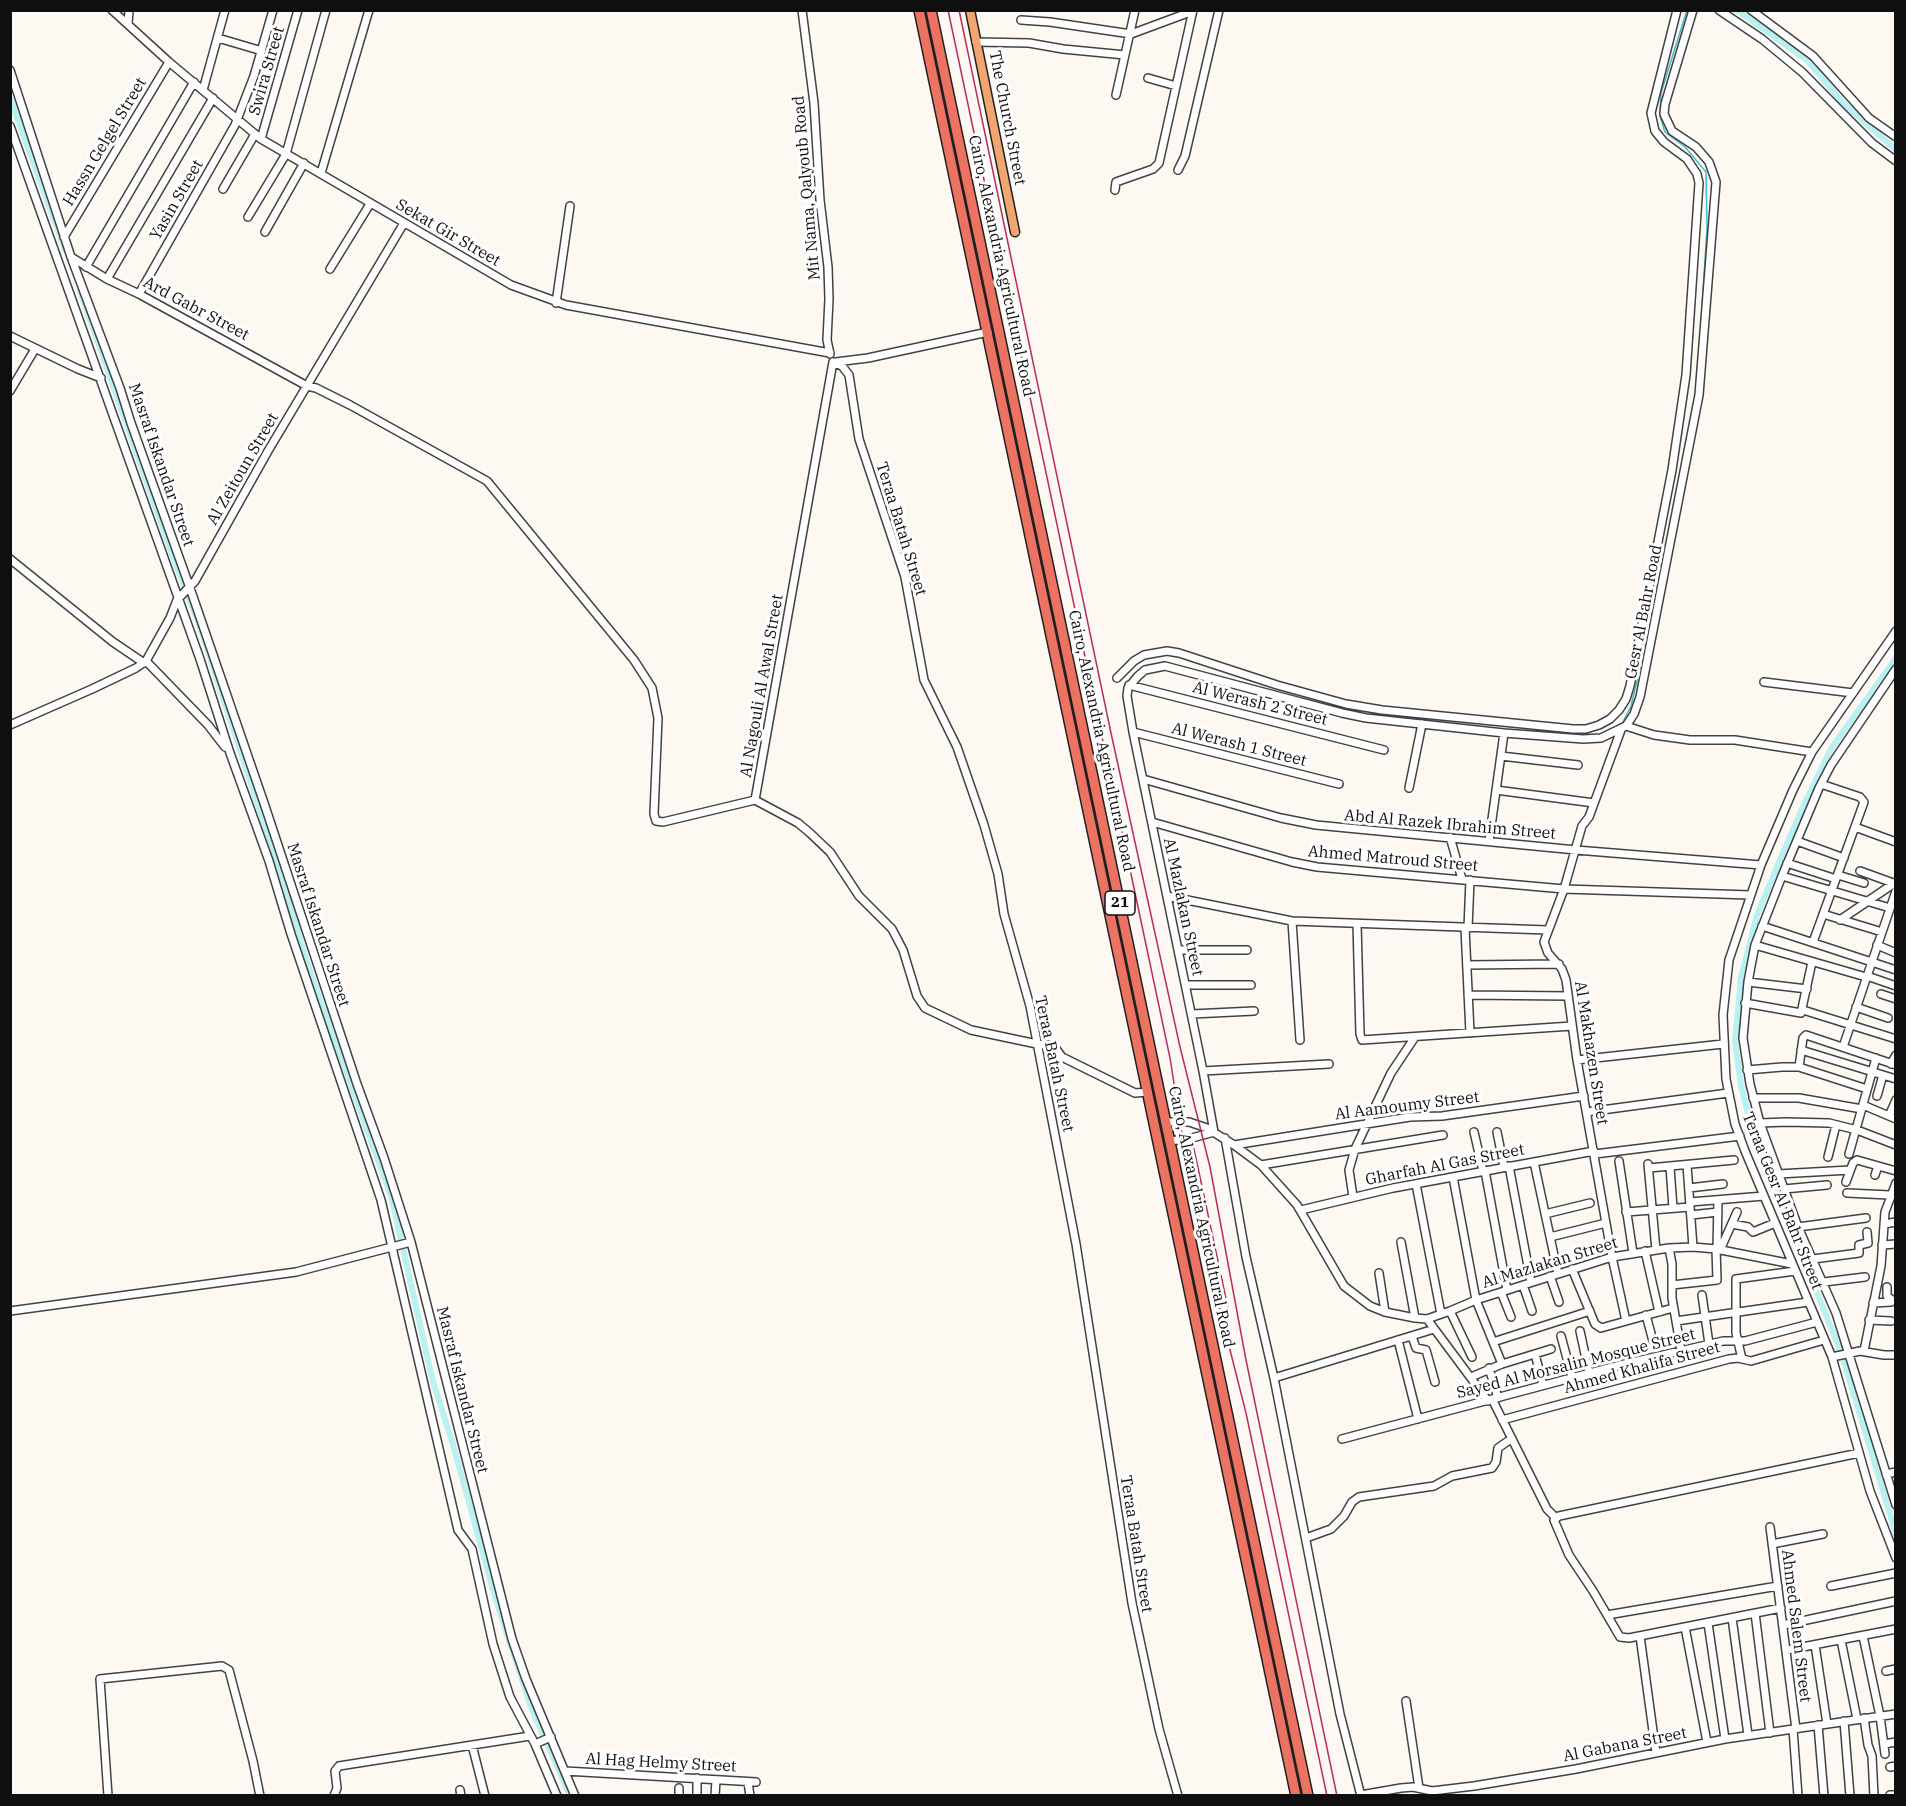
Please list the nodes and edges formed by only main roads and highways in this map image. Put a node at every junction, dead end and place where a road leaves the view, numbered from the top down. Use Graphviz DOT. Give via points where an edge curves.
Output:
graph roads {
  1 [pos="920,10"];
  2 [pos="931,10"];
  3 [pos="970,10"];
  4 [pos="1015,232"];
  5 [pos="1296,1796"];
  6 [pos="1308,1796"];
  1 -- 5 [label="highway, Cairo, Alexandria Agricultural Road / 21"];
  2 -- 6 [label="highway, Cairo, Alexandria Agricultural Road / 21"];
  3 -- 4 [label="main road, The Church Street"];
}
